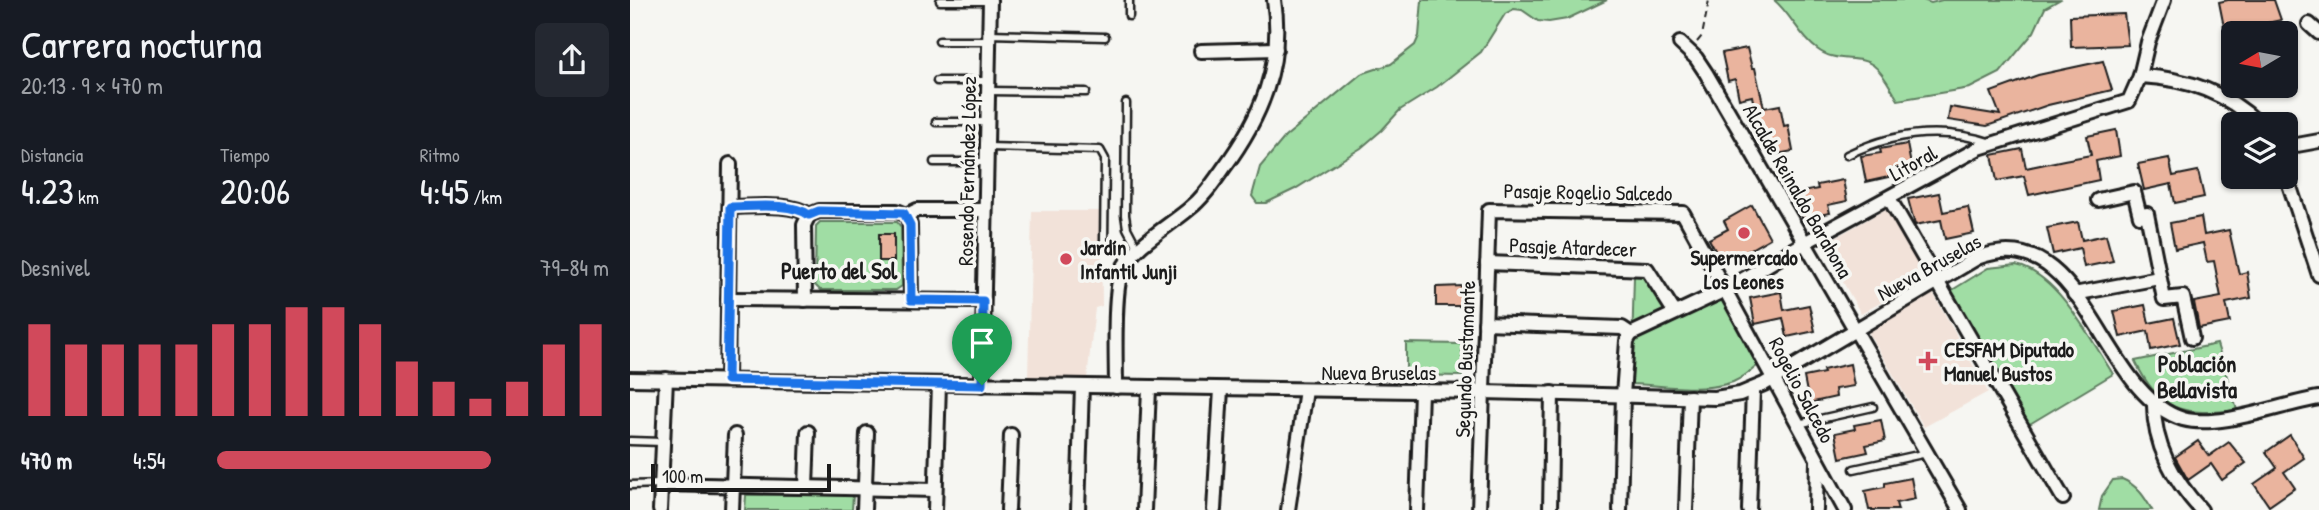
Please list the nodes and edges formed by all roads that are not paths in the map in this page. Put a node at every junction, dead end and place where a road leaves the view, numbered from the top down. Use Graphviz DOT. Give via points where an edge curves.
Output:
graph roads {
  1 [pos="1129,0"];
  2 [pos="1274,0"];
  3 [pos="2164,0"];
  4 [pos="940,1"];
  5 [pos="990,1"];
  6 [pos="1129,16"];
  7 [pos="989,37"];
  8 [pos="1105,37"];
  9 [pos="939,41"];
  10 [pos="1684,47"];
  11 [pos="1276,49"];
  12 [pos="1201,51"];
  13 [pos="2140,76"];
  14 [pos="937,81"];
  15 [pos="988,86"];
  16 [pos="1086,92"];
  17 [pos="1126,103"];
  18 [pos="2245,112"];
  19 [pos="936,122"];
  20 [pos="988,122"];
  21 [pos="2319,141"];
  22 [pos="1993,143"];
  23 [pos="2298,145"];
  24 [pos="987,147"];
  25 [pos="1847,155"];
  26 [pos="934,162"];
  27 [pos="987,162"];
  28 [pos="730,164"];
  29 [pos="2292,189"];
  30 [pos="1889,198"];
  31 [pos="2098,200"];
  32 [pos="730,207"];
  33 [pos="985,210"];
  34 [pos="1489,210"];
  35 [pos="809,215"];
  36 [pos="907,215"];
  37 [pos="2313,235"];
  38 [pos="1104,240"];
  39 [pos="1806,242"];
  40 [pos="1138,250"];
  41 [pos="1487,263"];
  42 [pos="2319,275"];
  43 [pos="2159,278"];
  44 [pos="1938,283"];
  45 [pos="1725,289"];
  46 [pos="2074,294"];
  47 [pos="728,299"];
  48 [pos="804,300"];
  49 [pos="911,300"];
  50 [pos="983,301"];
  51 [pos="1675,313"];
  52 [pos="1485,323"];
  53 [pos="1856,330"];
  54 [pos="1631,334"];
  55 [pos="2192,338"];
  56 [pos="1774,378"];
  57 [pos="630,379"];
  58 [pos="666,379"];
  59 [pos="727,380"];
  60 [pos="939,384"];
  61 [pos="982,385"];
  62 [pos="1082,386"];
  63 [pos="1116,387"];
  64 [pos="1149,388"];
  65 [pos="1221,389"];
  66 [pos="1753,389"];
  67 [pos="1306,390"];
  68 [pos="1421,391"];
  69 [pos="1483,392"];
  70 [pos="1552,393"];
  71 [pos="1623,395"];
  72 [pos="1689,397"];
  73 [pos="2319,398"];
  74 [pos="2154,402"];
  75 [pos="1872,407"];
  76 [pos="1798,424"];
  77 [pos="808,432"];
  78 [pos="866,433"];
  79 [pos="735,435"];
  80 [pos="1012,435"];
  81 [pos="630,441"];
  82 [pos="663,442"];
  83 [pos="1927,453"];
  84 [pos="1817,458"];
  85 [pos="1854,469"];
  86 [pos="661,484"];
  87 [pos="630,485"];
  88 [pos="733,485"];
  89 [pos="806,487"];
  90 [pos="864,489"];
  91 [pos="936,490"];
  92 [pos="2063,498"];
  93 [pos="660,510"];
  94 [pos="732,510"];
  95 [pos="864,510"];
  96 [pos="935,510"];
  97 [pos="1008,510"];
  98 [pos="1078,510"];
  99 [pos="1143,510"];
  100 [pos="1214,510"];
  101 [pos="1287,510"];
  102 [pos="1417,510"];
  103 [pos="1479,510"];
  104 [pos="1550,510"];
  105 [pos="1620,510"];
  106 [pos="1686,510"];
  107 [pos="1749,510"];
  108 [pos="1816,510"];
  109 [pos="1845,510"];
  110 [pos="1960,510"];
  111 [pos="2201,510"];
  1 -- 6 [label="lane"];
  2 -- 11 [label="street"];
  3 -- 13 [label="street, Litoral"];
  4 -- 5 [label="lane"];
  5 -- 7 [label="street, Rosendo Fernández López"];
  7 -- 8 [label="lane"];
  7 -- 9 [label="lane"];
  7 -- 15 [label="street, Rosendo Fernández López"];
  10 -- 39 [label="street, Alcalde Reinaldo Barahona" via="1706,73"];
  11 -- 12 [label="street"];
  11 -- 40 [label="street" via="1266,93 1241,144 1200,199"];
  13 -- 18 [label="street" via="2176,80 2210,91"];
  13 -- 22 [label="street, Litoral" via="2129,101"];
  14 -- 15 [label="lane"];
  15 -- 16 [label="lane"];
  15 -- 20 [label="street, Rosendo Fernández López"];
  17 -- 40 [label="lane" via="1125,215"];
  19 -- 20 [label="lane"];
  20 -- 24 [label="street, Rosendo Fernández López"];
  21 -- 23 [label="street"];
  22 -- 25 [label="lane" via="1950,133 1919,133 1887,139"];
  22 -- 30 [label="street, Litoral"];
  24 -- 27 [label="street, Rosendo Fernández López"];
  24 -- 38 [label="lane" via="1100,150 1105,159"];
  26 -- 27 [label="lane"];
  27 -- 33 [label="street, Rosendo Fernández López"];
  28 -- 32 [label="street"];
  29 -- 37 [label="street"];
  30 -- 39 [label="street, Litoral"];
  30 -- 44 [label="street"];
  31 -- 43 [label="street" via="2134,192 2140,216 2147,214"];
  32 -- 35 [label="street" via="790,207"];
  32 -- 47 [label="street"];
  33 -- 36 [label="street" via="922,210"];
  33 -- 50 [label="street, Rosendo Fernández López"];
  34 -- 41 [label="street, Segundo Bustamante"];
  34 -- 45 [label="street, Pasaje Rogelio Salcedo" via="1683,213"];
  35 -- 36 [label="street" via="819,211"];
  35 -- 48 [label="street" via="804,225"];
  36 -- 49 [label="street"];
  37 -- 42 [label="street"];
  39 -- 45 [label="street, Litoral"];
  39 -- 53 [label="street, Alcalde Reinaldo Barahona"];
  40 -- 63 [label="street" via="1119,282"];
  41 -- 51 [label="street, Pasaje Atardecer" via="1647,269"];
  41 -- 52 [label="street, Segundo Bustamante"];
  43 -- 46 [label="street"];
  43 -- 55 [label="street" via="2164,299 2183,297"];
  44 -- 46 [label="street, Nueva Bruselas" via="1978,258 2015,252 2052,267"];
  44 -- 53 [label="street, Nueva Bruselas"];
  44 -- 92 [label="street"];
  45 -- 51 [label="street, Litoral"];
  45 -- 56 [label="street, Rogelio Salcedo"];
  46 -- 74 [label="street, Nueva Bruselas" via="2126,371"];
  47 -- 48 [label="street"];
  47 -- 59 [label="street"];
  48 -- 49 [label="street"];
  49 -- 50 [label="street"];
  50 -- 61 [label="street, Rosendo Fernández López"];
  51 -- 54 [label="street, Litoral"];
  52 -- 54 [label="street" via="1622,328"];
  52 -- 69 [label="street, Segundo Bustamante"];
  53 -- 56 [label="street, Nueva Bruselas"];
  53 -- 83 [label="street, Alcalde Reinaldo Barahona"];
  54 -- 71 [label="street"];
  56 -- 66 [label="street, Nueva Bruselas"];
  56 -- 76 [label="street, Rogelio Salcedo"];
  57 -- 58 [label="street, Nueva Bruselas"];
  58 -- 59 [label="street, Nueva Bruselas"];
  58 -- 82 [label="street"];
  59 -- 60 [label="street, Nueva Bruselas"];
  60 -- 61 [label="street, Nueva Bruselas"];
  60 -- 91 [label="street"];
  61 -- 62 [label="street, Nueva Bruselas"];
  62 -- 63 [label="street, Nueva Bruselas"];
  62 -- 98 [label="street"];
  63 -- 64 [label="street, Nueva Bruselas"];
  64 -- 65 [label="street, Nueva Bruselas"];
  64 -- 99 [label="street"];
  65 -- 67 [label="street, Nueva Bruselas"];
  65 -- 100 [label="street"];
  66 -- 72 [label="street, Nueva Bruselas" via="1715,398"];
  66 -- 107 [label="street"];
  67 -- 68 [label="street, Nueva Bruselas"];
  67 -- 101 [label="street"];
  68 -- 69 [label="street, Nueva Bruselas"];
  68 -- 102 [label="street"];
  69 -- 70 [label="street, Nueva Bruselas"];
  69 -- 103 [label="street, Segundo Bustamante"];
  70 -- 71 [label="street, Nueva Bruselas"];
  70 -- 104 [label="street"];
  71 -- 72 [label="street, Nueva Bruselas"];
  71 -- 105 [label="street"];
  72 -- 106 [label="street"];
  73 -- 74 [label="street, Nueva Bruselas" via="2210,421 2182,418"];
  74 -- 111 [label="street" via="2154,426 2163,454 2177,481"];
  75 -- 76 [label="lane"];
  76 -- 84 [label="street, Rogelio Salcedo"];
  77 -- 89 [label="street"];
  78 -- 90 [label="street"];
  79 -- 88 [label="street"];
  80 -- 97 [label="street"];
  81 -- 82 [label="lane"];
  82 -- 86 [label="street"];
  83 -- 85 [label="lane"];
  83 -- 110 [label="street, Alcalde Reinaldo Barahona"];
  84 -- 108 [label="street"];
  84 -- 109 [label="street, Rogelio Salcedo"];
  86 -- 87 [label="lane"];
  86 -- 88 [label="street"];
  86 -- 93 [label="street"];
  88 -- 89 [label="street"];
  88 -- 94 [label="street"];
  89 -- 90 [label="street"];
  90 -- 91 [label="street"];
  90 -- 95 [label="street"];
  91 -- 96 [label="street"];
}
